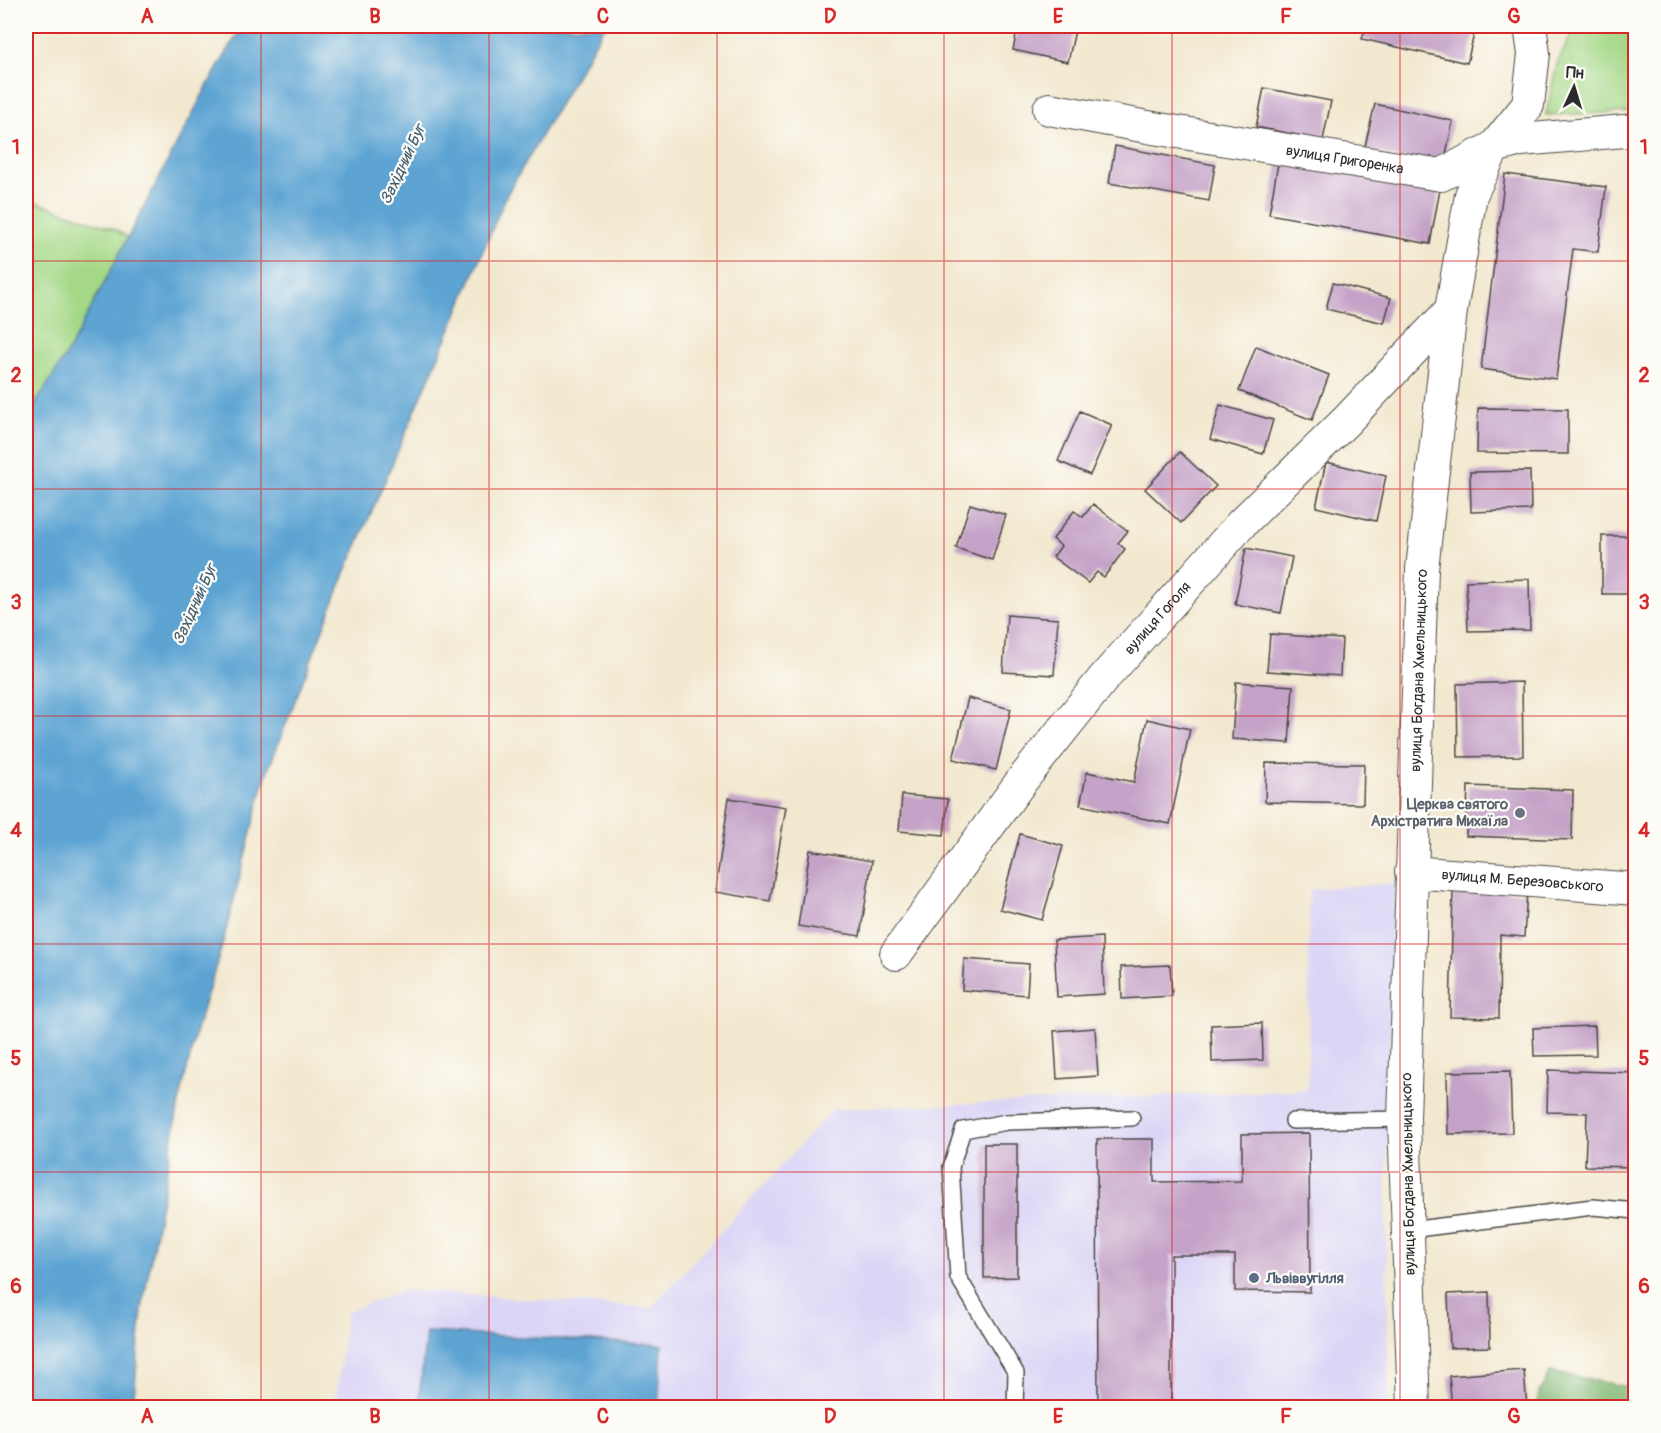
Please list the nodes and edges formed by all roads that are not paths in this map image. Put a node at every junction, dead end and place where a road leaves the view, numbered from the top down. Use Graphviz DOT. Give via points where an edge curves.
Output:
graph roads {
  1 [pos="1530,26"];
  2 [pos="1049,109"];
  3 [pos="1635,130"];
  4 [pos="1494,147"];
  5 [pos="1451,310"];
  6 [pos="1411,872"];
  7 [pos="1635,889"];
  8 [pos="896,954"];
  9 [pos="1132,1118"];
  10 [pos="1404,1119"];
  11 [pos="1293,1121"];
  12 [pos="1635,1211"];
  13 [pos="1409,1230"];
  14 [pos="1015,1407"];
  15 [pos="1414,1407"];
  1 -- 4 [label="street, вулиця Богдана Хмельницького" via="1534,54 1528,105"];
  2 -- 4 [label="street, вулиця Григоренка" via="1441,175"];
  3 -- 4 [label="street, вулиця Григоренка" via="1521,140"];
  4 -- 5 [label="street, вулиця Богдана Хмельницького" via="1471,195"];
  5 -- 6 [label="street, вулиця Богдана Хмельницького" via="1422,569"];
  5 -- 8 [label="street, вулиця Гоголя" via="1241,524 1103,679 1023,779"];
  6 -- 7 [label="street, вулиця М. Березовського"];
  6 -- 10 [label="street, вулиця Богдана Хмельницького"];
  9 -- 14 [label="lane" via="1007,1122 963,1131 951,1167 958,1277 1016,1373"];
  10 -- 11 [label="lane"];
  10 -- 13 [label="street, вулиця Богдана Хмельницького"];
  12 -- 13 [label="lane" via="1593,1208"];
  13 -- 15 [label="street, вулиця Богдана Хмельницького"];
}
